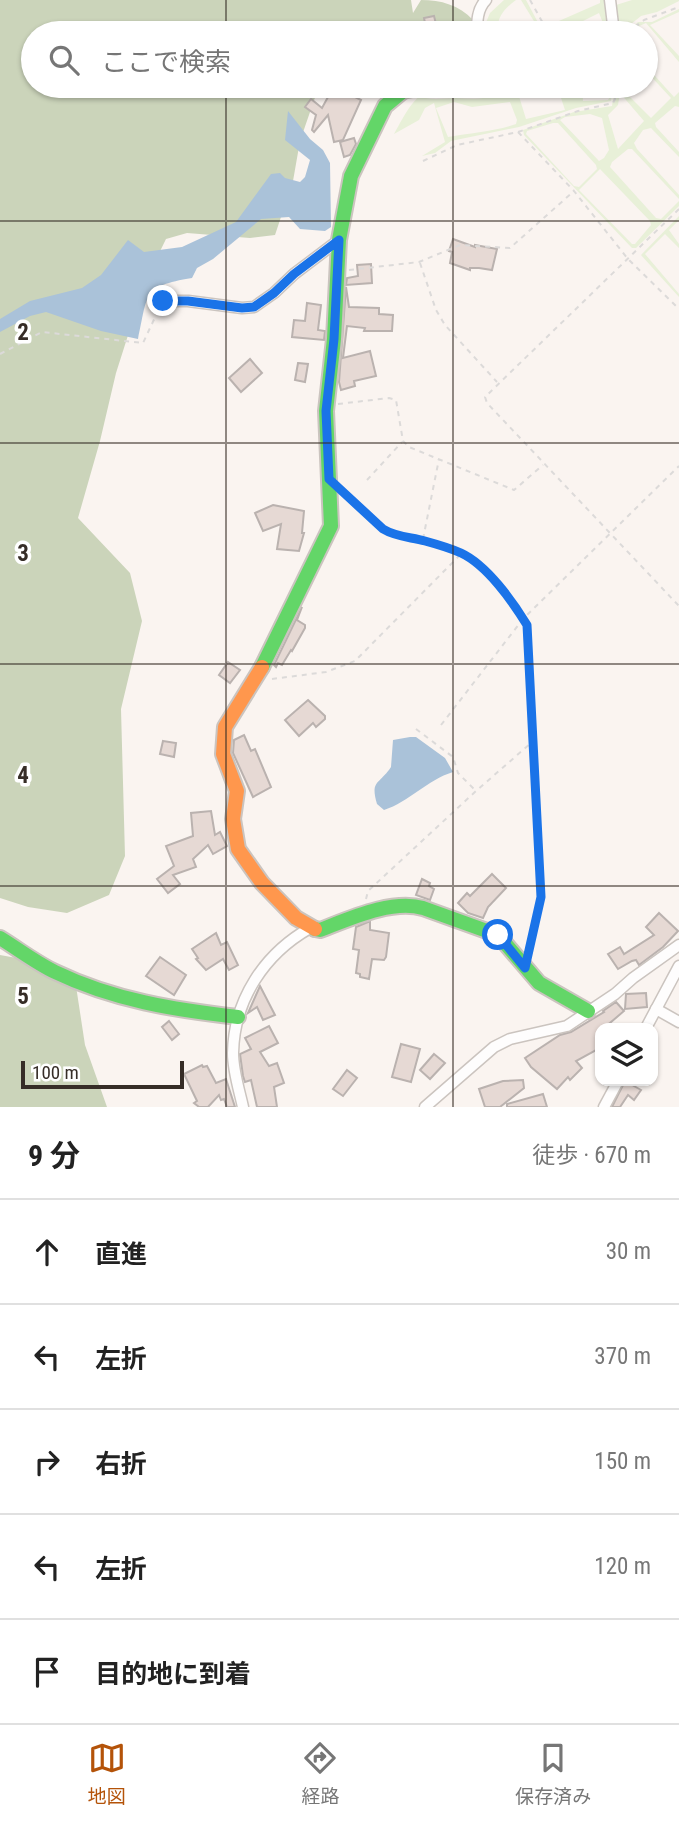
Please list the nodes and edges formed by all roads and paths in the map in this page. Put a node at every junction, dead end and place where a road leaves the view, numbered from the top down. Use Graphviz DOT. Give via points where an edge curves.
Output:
graph roads {
  1 [pos="486,0"];
  2 [pos="530,0"];
  3 [pos="610,0"];
  4 [pos="679,8"];
  5 [pos="477,21"];
  6 [pos="542,21"];
  7 [pos="613,21"];
  8 [pos="643,21"];
  9 [pos="394,98"];
  10 [pos="615,98"];
  11 [pos="517,132"];
  12 [pos="423,161"];
  13 [pos="574,191"];
  14 [pos="679,209"];
  15 [pos="339,240"];
  16 [pos="628,258"];
  17 [pos="419,262"];
  18 [pos="337,272"];
  19 [pos="163,301"];
  20 [pos="679,309"];
  21 [pos="0,354"];
  22 [pos="499,384"];
  23 [pos="327,405"];
  24 [pos="403,441"];
  25 [pos="439,459"];
  26 [pos="543,464"];
  27 [pos="679,466"];
  28 [pos="329,479"];
  29 [pos="367,480"];
  30 [pos="609,534"];
  31 [pos="422,540"];
  32 [pos="462,553"];
  33 [pos="679,607"];
  34 [pos="523,619"];
  35 [pos="254,681"];
  36 [pos="440,724"];
  37 [pos="416,729"];
  38 [pos="532,743"];
  39 [pos="476,791"];
  40 [pos="367,912"];
  41 [pos="310,928"];
  42 [pos="0,938"];
  43 [pos="679,945"];
  44 [pos="679,966"];
  45 [pos="525,968"];
  46 [pos="656,1009"];
  47 [pos="588,1011"];
  48 [pos="239,1017"];
  49 [pos="679,1022"];
  50 [pos="649,1023"];
  51 [pos="615,1086"];
  52 [pos="243,1107"];
  53 [pos="425,1107"];
  54 [pos="604,1107"];
  1 -- 5 [label="street"];
  2 -- 6 [label="path"];
  3 -- 7 [label="street"];
  4 -- 8 [label="path"];
  9 -- 15 [label="street" via="385,106 351,176"];
  10 -- 11 [label="path" via="613,103"];
  11 -- 12 [label="path" via="457,145"];
  11 -- 13 [label="path"];
  13 -- 16 [label="path"];
  13 -- 17 [label="path" via="510,248 460,244"];
  14 -- 16 [label="path"];
  15 -- 18 [label="street"];
  15 -- 19 [label="street" via="254,307"];
  16 -- 20 [label="path"];
  16 -- 22 [label="path"];
  17 -- 18 [label="path"];
  17 -- 22 [label="path" via="445,326"];
  18 -- 23 [label="street"];
  19 -- 21 [label="path" via="143,343 42,332"];
  22 -- 26 [label="path" via="485,397 487,403"];
  23 -- 24 [label="path" via="396,400"];
  23 -- 28 [label="street"];
  24 -- 25 [label="path"];
  24 -- 29 [label="path"];
  25 -- 26 [label="path" via="514,490"];
  25 -- 31 [label="path"];
  26 -- 30 [label="path"];
  27 -- 30 [label="path"];
  28 -- 31 [label="path" via="392,535"];
  28 -- 35 [label="street" via="331,526"];
  30 -- 33 [label="path"];
  30 -- 34 [label="path"];
  31 -- 32 [label="path"];
  32 -- 34 [label="path" via="479,565"];
  32 -- 35 [label="path" via="355,661 326,672"];
  34 -- 36 [label="path"];
  34 -- 38 [label="path" via="527,625"];
  35 -- 41 [label="street" via="225,727 223,754 237,790 233,819 238,849 262,883"];
  37 -- 39 [label="path" via="453,757 458,773"];
  38 -- 39 [label="path"];
  38 -- 45 [label="path" via="541,897"];
  39 -- 40 [label="path" via="368,891"];
  40 -- 41 [label="street" via="320,930"];
  40 -- 45 [label="street" via="412,905 423,908 498,935"];
  41 -- 48 [label="street" via="263,967"];
  42 -- 48 [label="street" via="53,971 86,985 149,1004"];
  43 -- 47 [label="street"];
  44 -- 46 [label="street"];
  45 -- 47 [label="street" via="539,984"];
  46 -- 49 [label="street"];
  46 -- 50 [label="street"];
  47 -- 53 [label="street" via="567,1026 510,1038 494,1047"];
  48 -- 52 [label="street" via="233,1055"];
  51 -- 54 [label="street"];
}
